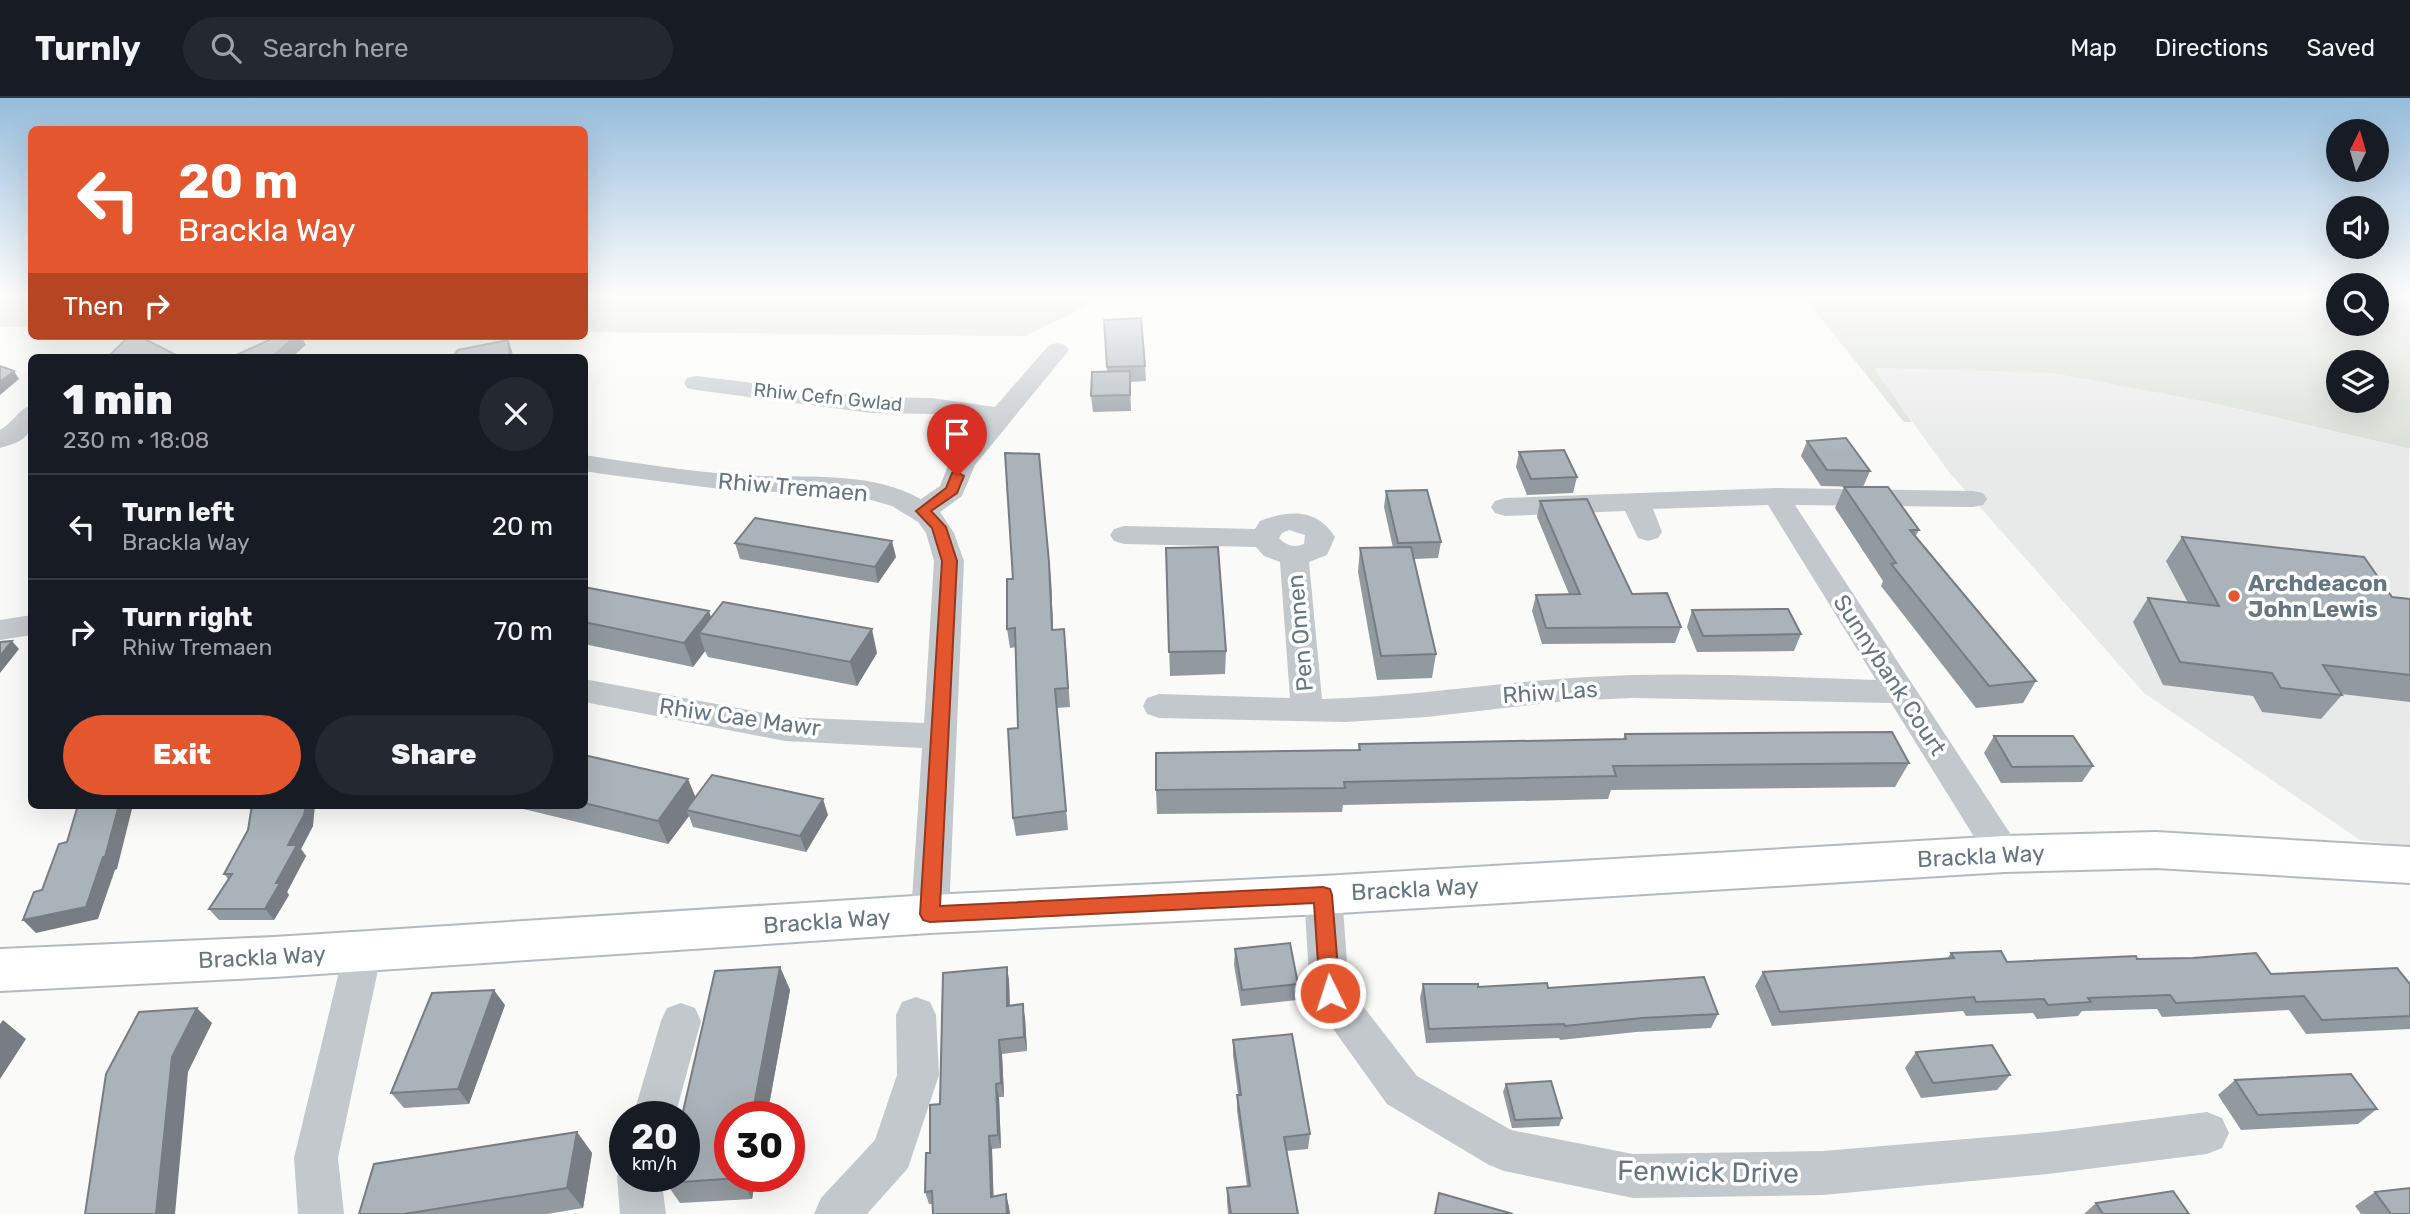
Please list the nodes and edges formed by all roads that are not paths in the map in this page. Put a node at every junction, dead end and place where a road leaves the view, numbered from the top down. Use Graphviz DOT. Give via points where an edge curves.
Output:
graph roads {
  1 [pos="1057,350"];
  2 [pos="696,383"];
  3 [pos="1027,386"];
  4 [pos="1056,393"];
  5 [pos="1001,416"];
  6 [pos="28,418"];
  7 [pos="0,440"];
  8 [pos="588,464"];
  9 [pos="1776,496"];
  10 [pos="1973,499"];
  11 [pos="1636,502"];
  12 [pos="1505,508"];
  13 [pos="923,511"];
  14 [pos="1648,532"];
  15 [pos="1124,535"];
  16 [pos="28,626"];
  17 [pos="0,630"];
  18 [pos="588,691"];
  19 [pos="1901,692"];
  20 [pos="1159,706"];
  21 [pos="1307,711"];
  22 [pos="940,736"];
  23 [pos="2004,854"];
  24 [pos="2410,865"];
  25 [pos="1323,895"];
  26 [pos="930,914"];
  27 [pos="363,951"];
  28 [pos="0,970"];
  29 [pos="916,1015"];
  30 [pos="681,1021"];
  31 [pos="658,1101"];
  32 [pos="2207,1133"];
  33 [pos="641,1192"];
  34 [pos="321,1214"];
  35 [pos="643,1214"];
  36 [pos="837,1214"];
  1 -- 3 [label="street"];
  2 -- 5 [label="street, Rhiw Cefn Gwlad"];
  3 -- 4 [label="street"];
  3 -- 5 [label="street"];
  5 -- 13 [label="street" via="962,463 952,490"];
  6 -- 7 [label="street" via="17,431"];
  8 -- 13 [label="street, Rhiw Tremaen" via="740,483 848,487 891,496"];
  9 -- 10 [label="street"];
  9 -- 11 [label="street"];
  9 -- 19 [label="street, Sunnybank Court"];
  11 -- 12 [label="street"];
  11 -- 14 [label="street"];
  13 -- 22 [label="street, Rhiw Tremaen" via="939,527 949,561"];
  15 -- 21 [label="street, Pen Onnen" via="1265,538 1273,550 1294,555"];
  16 -- 17 [label="street"];
  18 -- 22 [label="street, Rhiw Cae Mawr" via="785,729"];
  19 -- 21 [label="street, Rhiw Las" via="1713,686 1592,688"];
  19 -- 23 [label="street, Sunnybank Court"];
  20 -- 21 [label="street, Rhiw Las" via="1201,695"];
  22 -- 26 [label="street, Rhiw Tremaen"];
  23 -- 24 [label="street, Brackla Way" via="2157,850"];
  23 -- 25 [label="street, Brackla Way"];
  25 -- 26 [label="street, Brackla Way"];
  25 -- 32 [label="street, Fenwick Drive" via="1330,993 1402,1090 1504,1150 1633,1177 1823,1173"];
  26 -- 27 [label="street, Brackla Way"];
  27 -- 28 [label="street, Brackla Way"];
  27 -- 34 [label="street" via="316,1158"];
  29 -- 36 [label="street" via="918,1075 893,1153"];
  30 -- 31 [label="street"];
  33 -- 35 [label="street"];
}
